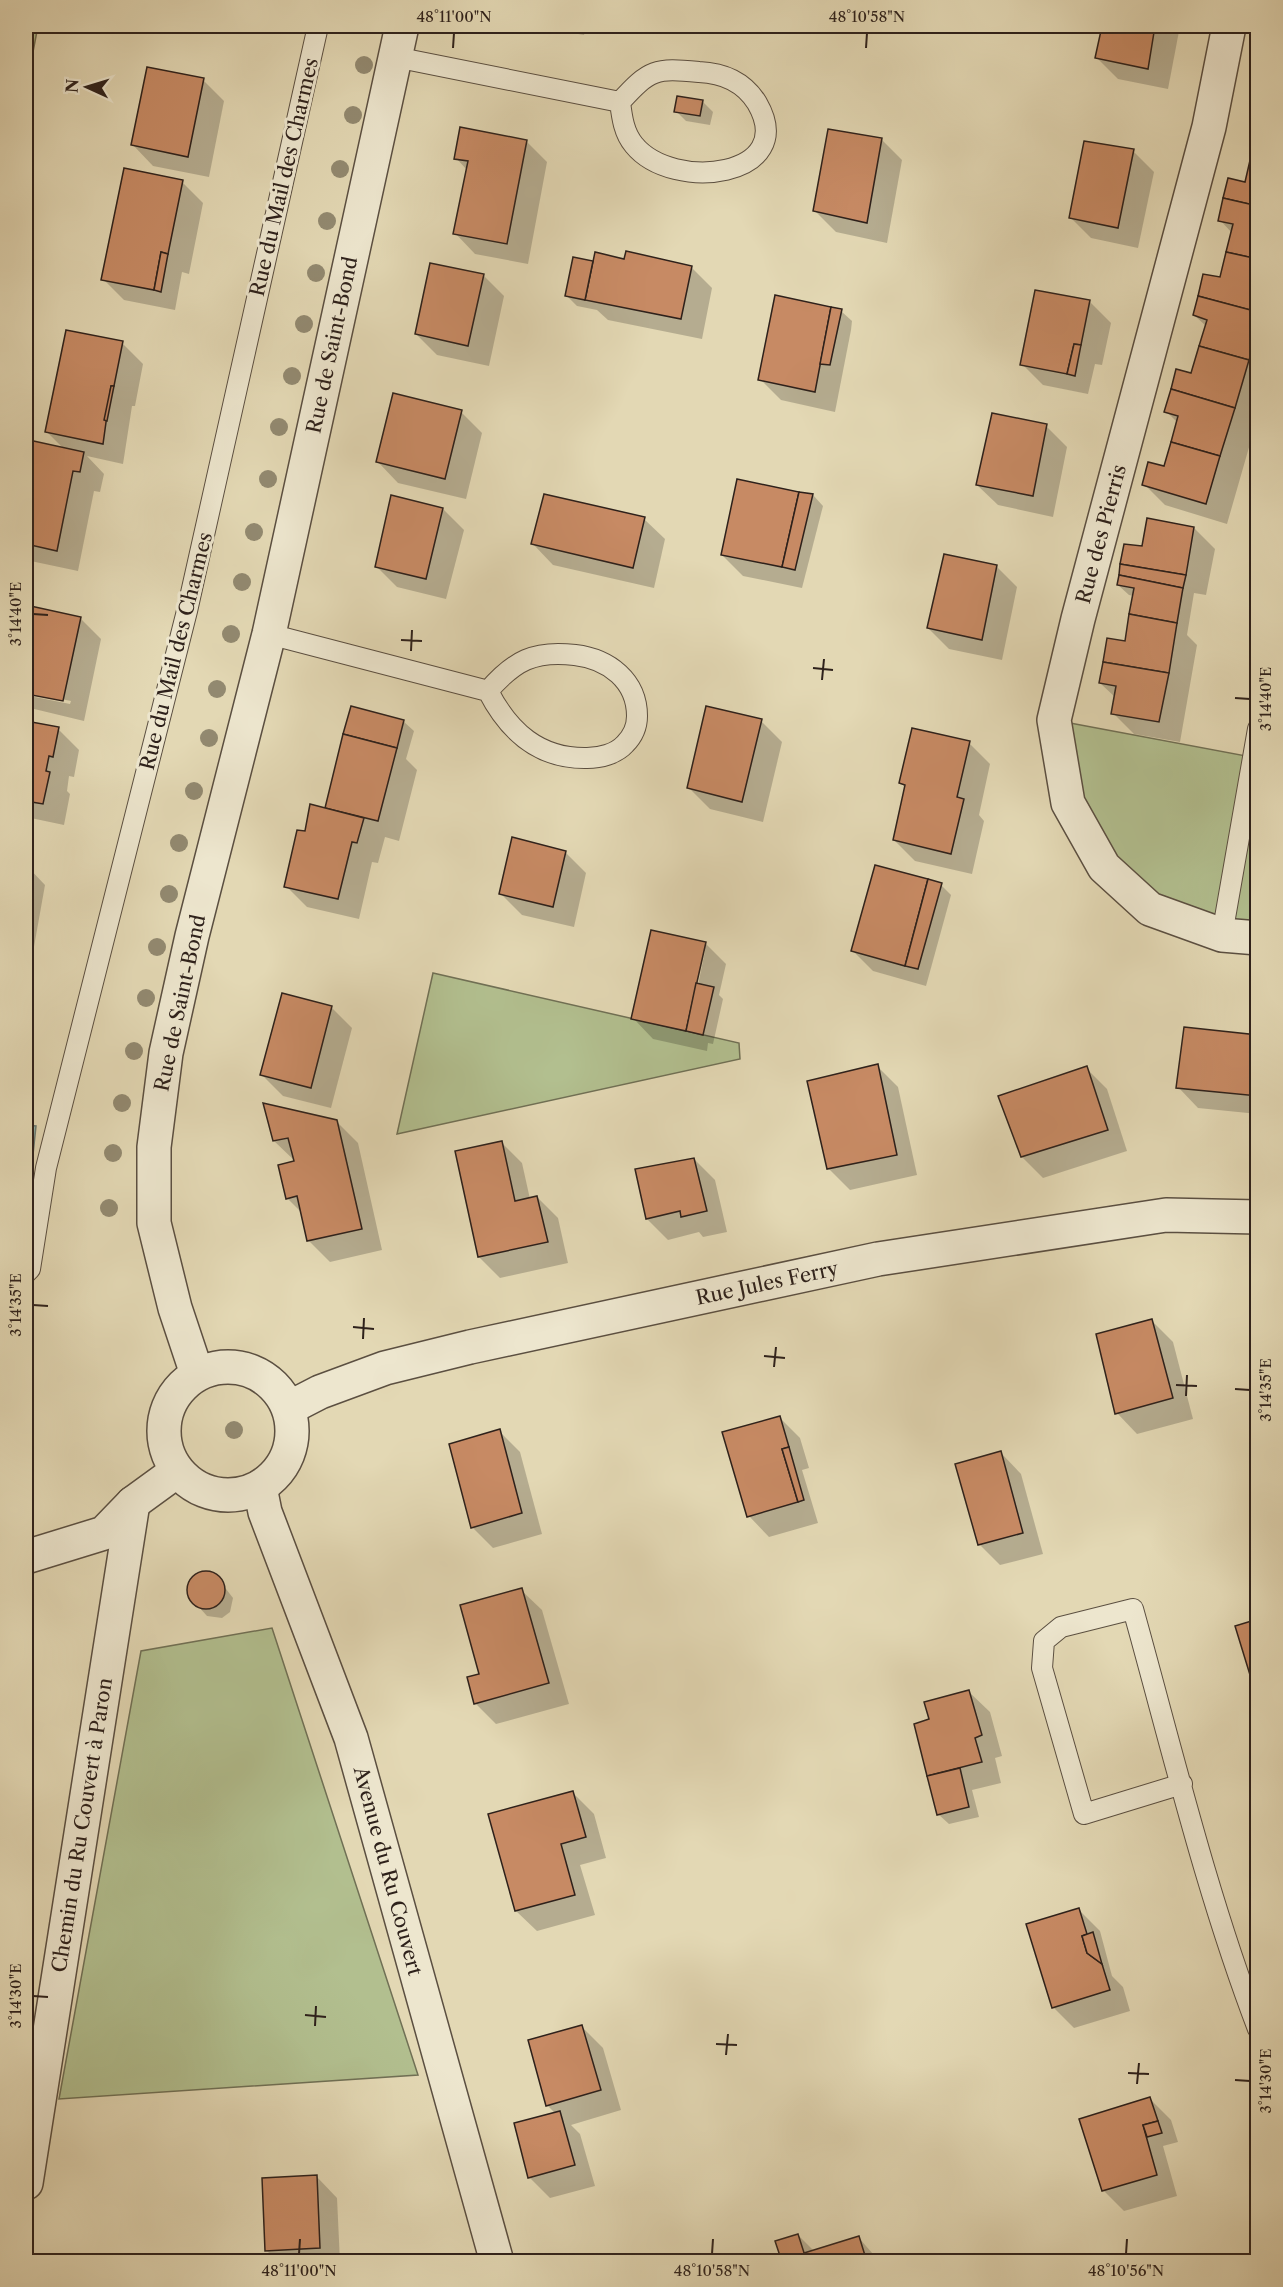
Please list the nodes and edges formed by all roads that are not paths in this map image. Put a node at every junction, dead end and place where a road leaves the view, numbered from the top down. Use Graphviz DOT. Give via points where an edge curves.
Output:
graph roads {
  1 [pos="318,26"];
  2 [pos="402,26"];
  3 [pos="1229,26"];
  4 [pos="395,57"];
  5 [pos="620,102"];
  6 [pos="269,634"];
  7 [pos="488,691"];
  8 [pos="1257,729"];
  9 [pos="1222,935"];
  10 [pos="1257,938"];
  11 [pos="1257,1217"];
  12 [pos="26,1274"];
  13 [pos="197,1374"];
  14 [pos="289,1408"];
  15 [pos="177,1471"];
  16 [pos="260,1487"];
  17 [pos="134,1503"];
  18 [pos="26,1557"];
  19 [pos="1182,1784"];
  20 [pos="1257,2029"];
  21 [pos="26,2183"];
  22 [pos="497,2262"];
  1 -- 12 [label="lane, Rue du Mail des Charmes" via="187,611 49,1157"];
  2 -- 4 [label="street, Rue de Saint-Bond"];
  3 -- 9 [label="street, Rue des Pierris" via="1209,127 1054,720 1068,803 1104,867 1150,909"];
  4 -- 5 [label="lane"];
  4 -- 6 [label="street, Rue de Saint-Bond"];
  5 -- 5 [label="lane" via="642,78 659,70 705,72 731,78 753,97 763,115 764,140 754,156 740,167 724,172 687,171 651,159 635,146 624,127"];
  6 -- 7 [label="lane"];
  6 -- 13 [label="street, Rue de Saint-Bond" via="166,1053 154,1147 154,1223 175,1308"];
  7 -- 7 [label="lane" via="505,672 528,657 561,653 584,656 604,663 626,679 637,701 634,734 610,754 567,759 525,741 511,728"];
  8 -- 9 [label="lane"];
  9 -- 10 [label="street, Rue des Pierris"];
  11 -- 14 [label="street, Rue Jules Ferry" via="1166,1215 878,1260 386,1368"];
  13 -- 14 [label="street" via="218,1366 240,1367 261,1375 278,1389"];
  13 -- 15 [label="street" via="180,1388 168,1407 163,1430 167,1452"];
  14 -- 16 [label="street" via="293,1426 288,1453 274,1477"];
  15 -- 16 [label="street" via="191,1484 225,1496"];
  15 -- 17 [label="street"];
  16 -- 22 [label="street, Avenue du Ru Couvert" via="265,1512 351,1738"];
  17 -- 18 [label="street" via="104,1533"];
  17 -- 21 [label="street, Chemin du Ru Couvert à Paron"];
  19 -- 19 [label="lane" via="1084,1814 1042,1668 1044,1641 1061,1627 1133,1609"];
  19 -- 20 [label="lane" via="1234,1966"];
}
